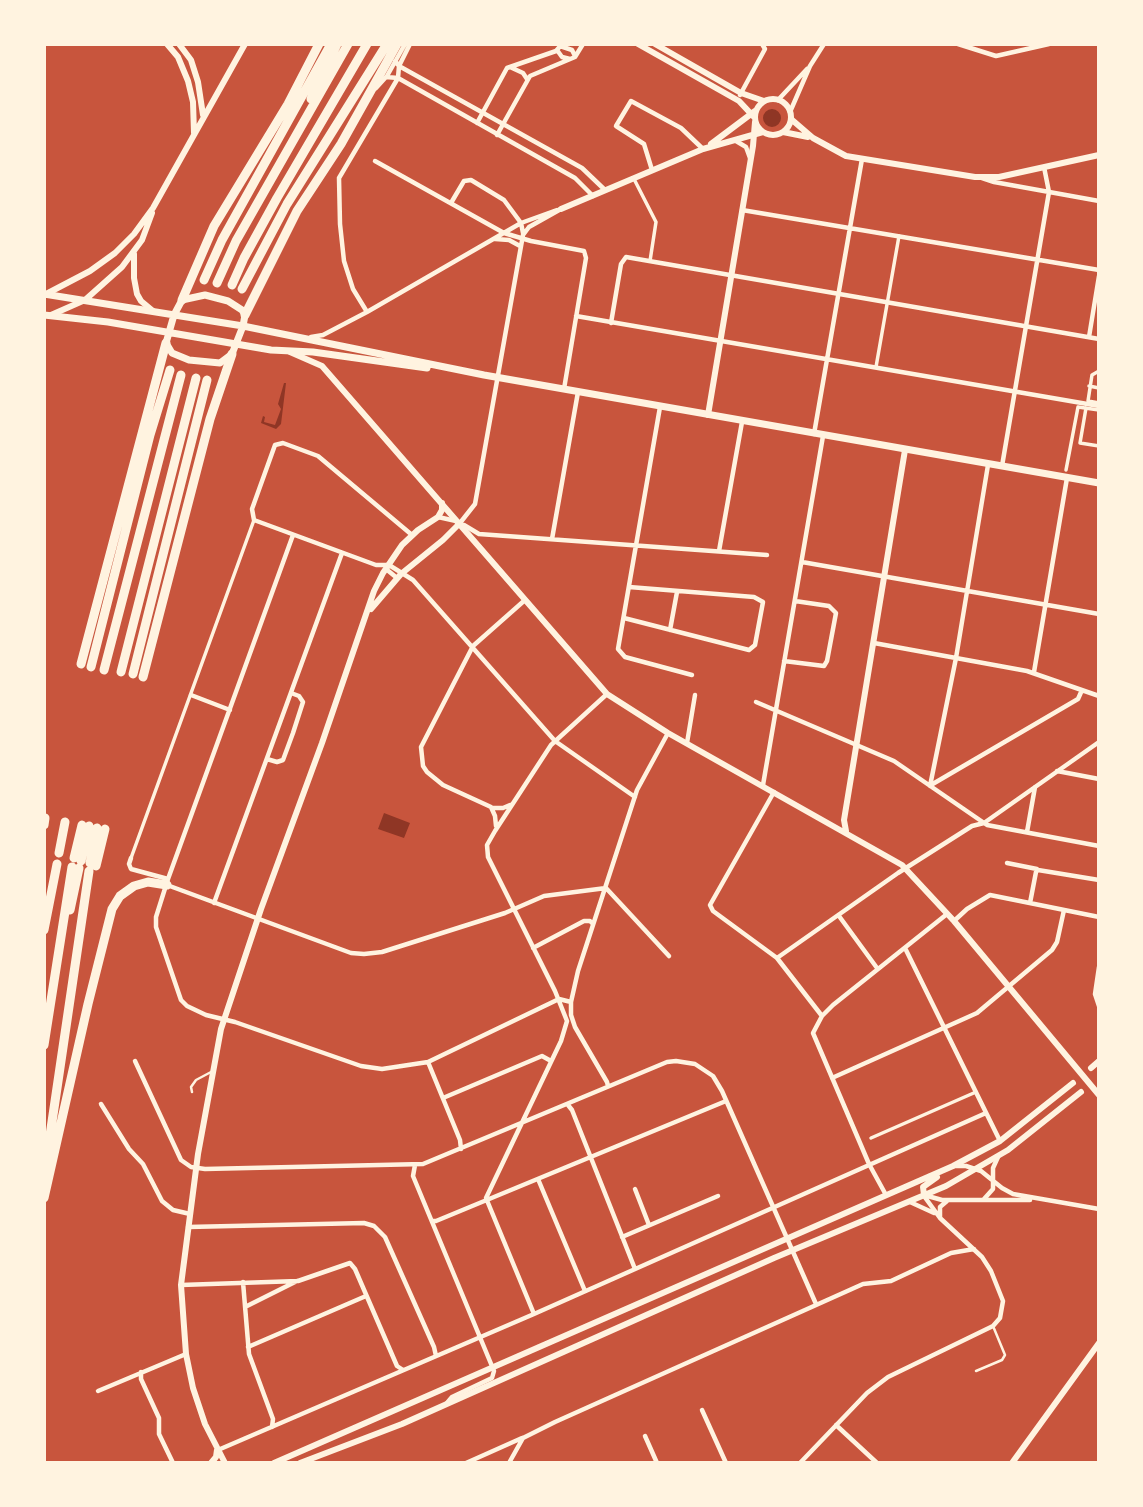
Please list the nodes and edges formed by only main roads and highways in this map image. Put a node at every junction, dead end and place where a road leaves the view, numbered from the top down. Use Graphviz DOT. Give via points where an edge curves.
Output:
graph roads {
  1 [pos="320,44"];
  2 [pos="331,44"];
  3 [pos="337,44"];
  4 [pos="348,44"];
  5 [pos="367,44"];
  6 [pos="387,44"];
  7 [pos="397,44"];
  8 [pos="286,154"];
  9 [pos="204,280"];
  10 [pos="217,283"];
  11 [pos="232,285"];
  12 [pos="242,289"];
  13 [pos="46,294"];
  14 [pos="181,300"];
  15 [pos="244,312"];
  16 [pos="48,315"];
  17 [pos="178,315"];
  18 [pos="241,326"];
  19 [pos="168,332"];
  20 [pos="166,343"];
  21 [pos="233,343"];
  22 [pos="232,354"];
  23 [pos="170,370"];
  24 [pos="181,375"];
  25 [pos="484,375"];
  26 [pos="196,378"];
  27 [pos="207,380"];
  28 [pos="1099,483"];
  29 [pos="93,667"];
  30 [pos="121,672"];
  31 [pos="133,674"];
  32 [pos="143,677"];
  33 [pos="65,822"];
  34 [pos="59,853"];
  35 [pos="57,864"];
  36 [pos="85,866"];
  37 [pos="167,882"];
  38 [pos="44,930"];
  39 [pos="44,1045"];
  40 [pos="44,1181"];
  41 [pos="44,1198"];
  1 -- 14 [label="highway" via="214,226"];
  2 -- 9 [label="highway"];
  3 -- 8 [label="highway"];
  4 -- 8 [label="highway"];
  5 -- 11 [label="highway"];
  6 -- 12 [label="highway" via="287,204"];
  7 -- 15 [label="highway"];
  8 -- 10 [label="highway"];
  13 -- 17 [label="main road"];
  14 -- 15 [label="main road" via="217,297"];
  14 -- 17 [label="main road"];
  15 -- 18 [label="main road"];
  16 -- 19 [label="main road"];
  17 -- 18 [label="main road"];
  17 -- 19 [label="main road"];
  18 -- 21 [label="main road"];
  18 -- 25 [label="main road"];
  19 -- 20 [label="main road"];
  19 -- 21 [label="main road"];
  20 -- 22 [label="main road" via="172,353 199,362 220,363"];
  20 -- 29 [label="highway"];
  21 -- 22 [label="main road"];
  21 -- 25 [label="main road"];
  22 -- 32 [label="highway" via="210,419"];
  23 -- 29 [label="highway"];
  24 -- 29 [label="highway" via="119,609"];
  25 -- 28 [label="main road"];
  26 -- 30 [label="highway"];
  27 -- 31 [label="highway"];
  33 -- 34 [label="highway"];
  35 -- 38 [label="highway"];
  36 -- 36 [label="highway" via="93,827"];
  36 -- 39 [label="highway" via="59,949"];
  36 -- 40 [label="highway" via="85,906"];
  37 -- 41 [label="highway" via="134,886 112,909"];
}
